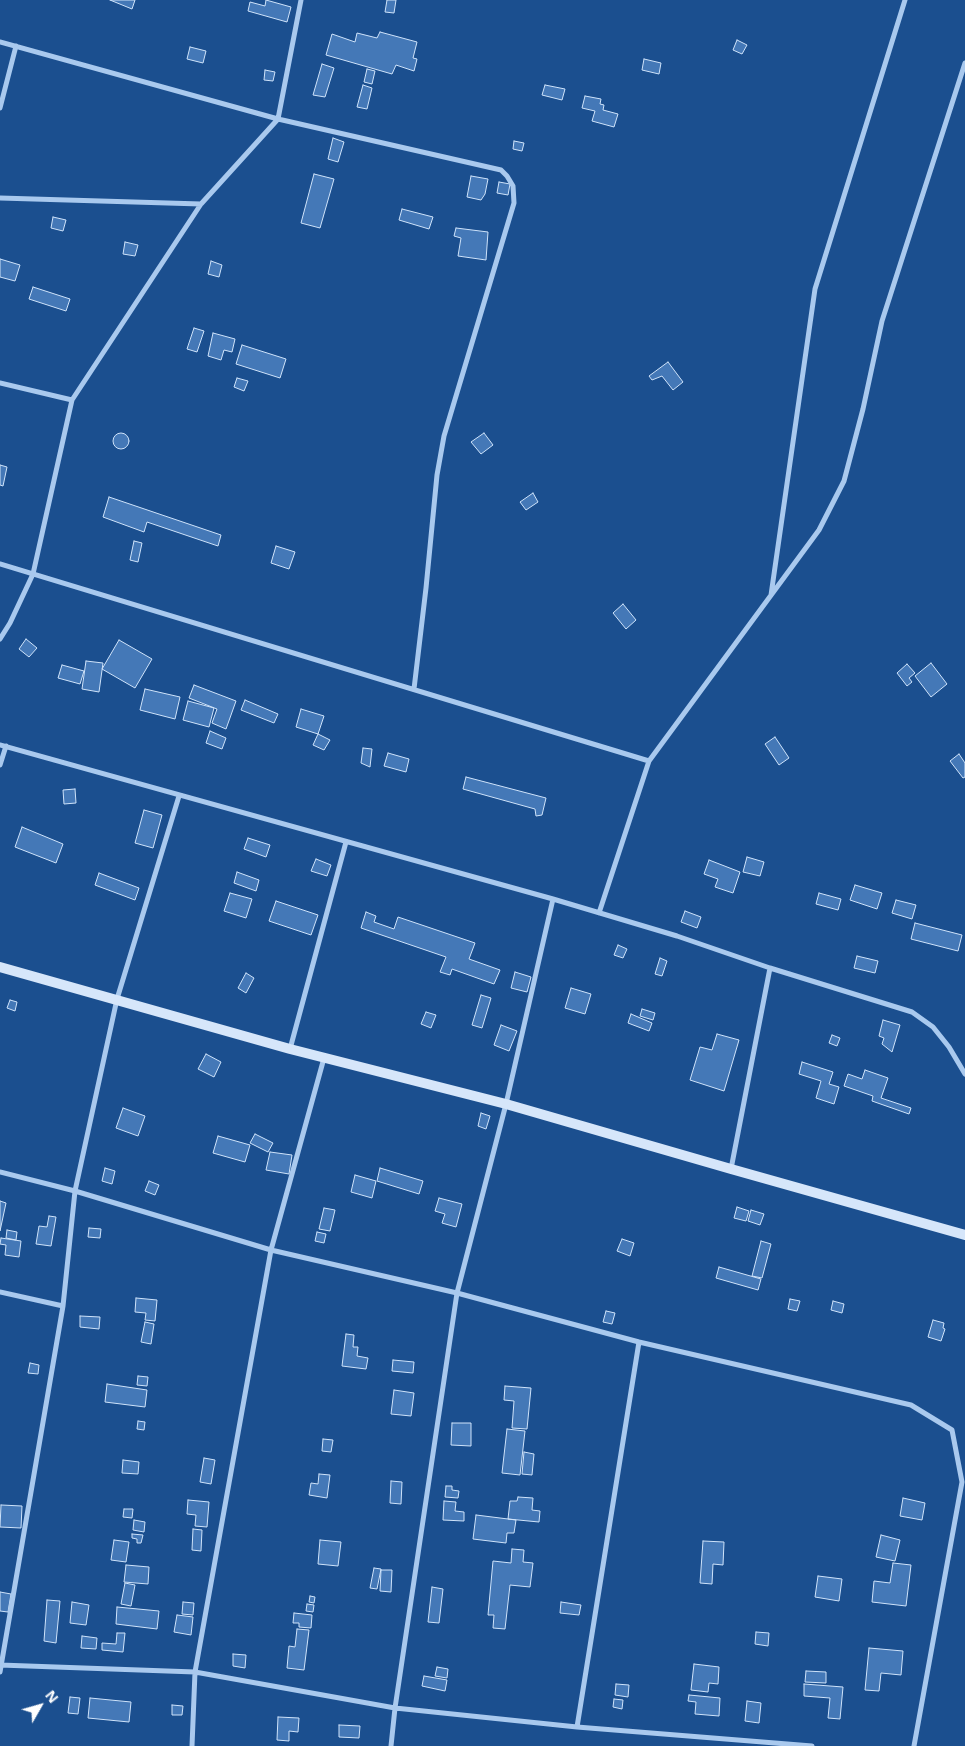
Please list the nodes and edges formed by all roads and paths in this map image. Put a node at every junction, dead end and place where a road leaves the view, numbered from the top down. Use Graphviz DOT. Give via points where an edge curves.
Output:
graph roads {
  1 [pos="301,0"];
  2 [pos="905,0"];
  3 [pos="0,42"];
  4 [pos="16,46"];
  5 [pos="965,63"];
  6 [pos="0,108"];
  7 [pos="278,118"];
  8 [pos="0,198"];
  9 [pos="201,204"];
  10 [pos="0,383"];
  11 [pos="72,400"];
  12 [pos="0,564"];
  13 [pos="33,574"];
  14 [pos="771,597"];
  15 [pos="0,639"];
  16 [pos="414,689"];
  17 [pos="3,746"];
  18 [pos="649,761"];
  19 [pos="0,765"];
  20 [pos="179,796"];
  21 [pos="346,842"];
  22 [pos="553,899"];
  23 [pos="599,913"];
  24 [pos="0,967"];
  25 [pos="770,968"];
  26 [pos="117,1000"];
  27 [pos="290,1049"];
  28 [pos="324,1058"];
  29 [pos="965,1074"];
  30 [pos="506,1104"];
  31 [pos="731,1169"];
  32 [pos="0,1172"];
  33 [pos="75,1190"];
  34 [pos="965,1235"];
  35 [pos="271,1250"];
  36 [pos="0,1292"];
  37 [pos="457,1293"];
  38 [pos="63,1306"];
  39 [pos="639,1342"];
  40 [pos="1,1666"];
  41 [pos="0,1672"];
  42 [pos="195,1672"];
  43 [pos="395,1708"];
  44 [pos="577,1727"];
  45 [pos="192,1746"];
  46 [pos="391,1746"];
  47 [pos="812,1746"];
  48 [pos="914,1746"];
  1 -- 7 [label="street"];
  2 -- 14 [label="street" via="815,289"];
  3 -- 4 [label="street"];
  4 -- 6 [label="street"];
  4 -- 7 [label="street"];
  5 -- 14 [label="street" via="882,321 844,481 820,530"];
  7 -- 9 [label="street"];
  7 -- 16 [label="street" via="501,170 513,186 514,203 444,436"];
  8 -- 9 [label="street"];
  9 -- 11 [label="street"];
  10 -- 11 [label="street"];
  11 -- 13 [label="street"];
  12 -- 13 [label="street"];
  13 -- 15 [label="street"];
  13 -- 16 [label="street"];
  14 -- 18 [label="street"];
  16 -- 18 [label="street"];
  17 -- 19 [label="street"];
  17 -- 20 [label="street"];
  18 -- 23 [label="street"];
  20 -- 21 [label="street"];
  20 -- 26 [label="street"];
  21 -- 22 [label="street"];
  21 -- 27 [label="street"];
  22 -- 23 [label="street"];
  22 -- 30 [label="street"];
  23 -- 25 [label="street"];
  24 -- 26 [label="street"];
  25 -- 29 [label="street" via="912,1012 933,1027"];
  25 -- 31 [label="street"];
  26 -- 27 [label="street"];
  26 -- 33 [label="street"];
  27 -- 28 [label="street"];
  28 -- 30 [label="street"];
  28 -- 35 [label="street"];
  30 -- 31 [label="street"];
  30 -- 37 [label="street"];
  31 -- 34 [label="street"];
  32 -- 33 [label="street"];
  33 -- 35 [label="street"];
  33 -- 38 [label="street"];
  35 -- 37 [label="street"];
  35 -- 42 [label="street"];
  36 -- 38 [label="street"];
  37 -- 39 [label="street"];
  37 -- 43 [label="street"];
  38 -- 40 [label="street"];
  39 -- 44 [label="street"];
  39 -- 48 [label="street" via="911,1406 952,1430 962,1482"];
  40 -- 41 [label="street"];
  40 -- 42 [label="street"];
  42 -- 43 [label="street"];
  42 -- 45 [label="street"];
  43 -- 44 [label="street"];
  43 -- 46 [label="street"];
  44 -- 47 [label="street"];
}
